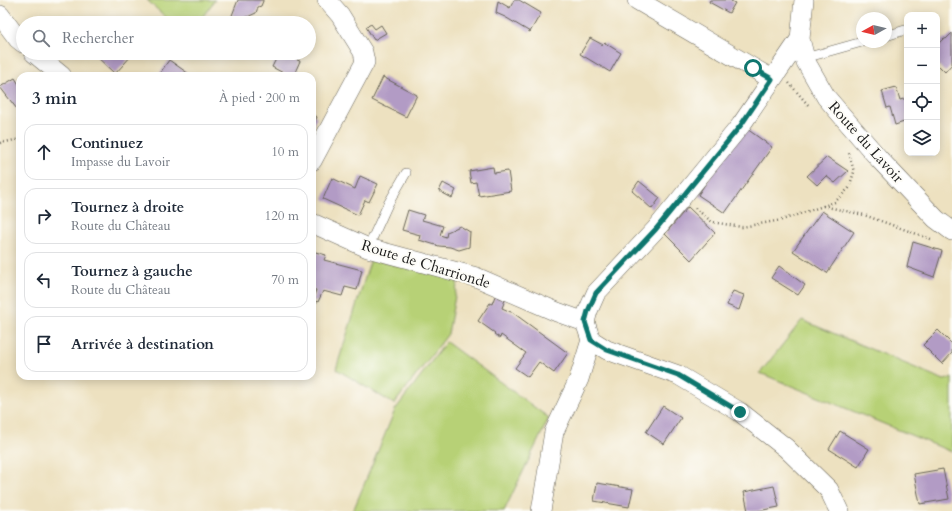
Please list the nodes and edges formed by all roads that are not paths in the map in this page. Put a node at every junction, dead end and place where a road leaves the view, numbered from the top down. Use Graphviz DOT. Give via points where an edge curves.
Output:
graph roads {
  1 [pos="328,0"];
  2 [pos="637,0"];
  3 [pos="804,0"];
  4 [pos="0,15"];
  5 [pos="904,30"];
  6 [pos="892,34"];
  7 [pos="16,35"];
  8 [pos="800,39"];
  9 [pos="856,44"];
  10 [pos="805,58"];
  11 [pos="43,60"];
  12 [pos="57,72"];
  13 [pos="775,74"];
  14 [pos="316,154"];
  15 [pos="406,173"];
  16 [pos="316,225"];
  17 [pos="952,232"];
  18 [pos="368,248"];
  19 [pos="585,322"];
  20 [pos="591,340"];
  21 [pos="541,511"];
  22 [pos="839,511"];
  1 -- 14 [label="street" via="340,15 362,52 365,62"];
  2 -- 13 [label="street"];
  3 -- 8 [label="street"];
  4 -- 7 [label="street"];
  5 -- 6 [label="lane"];
  8 -- 10 [label="street, Route du Lavoir"];
  8 -- 13 [label="street"];
  9 -- 10 [label="lane"];
  10 -- 17 [label="street, Route du Lavoir" via="826,97 880,160 936,219"];
  11 -- 12 [label="street"];
  13 -- 19 [label="street" via="741,125 656,229 596,293"];
  15 -- 18 [label="lane" via="388,204"];
  16 -- 18 [label="street, Route de Charrionde"];
  18 -- 19 [label="street, Route de Charrionde" via="476,277"];
  19 -- 20 [label="street"];
  20 -- 21 [label="street" via="579,379 554,432"];
  20 -- 22 [label="street" via="607,350 678,375 740,412 786,448 829,490"];
}
